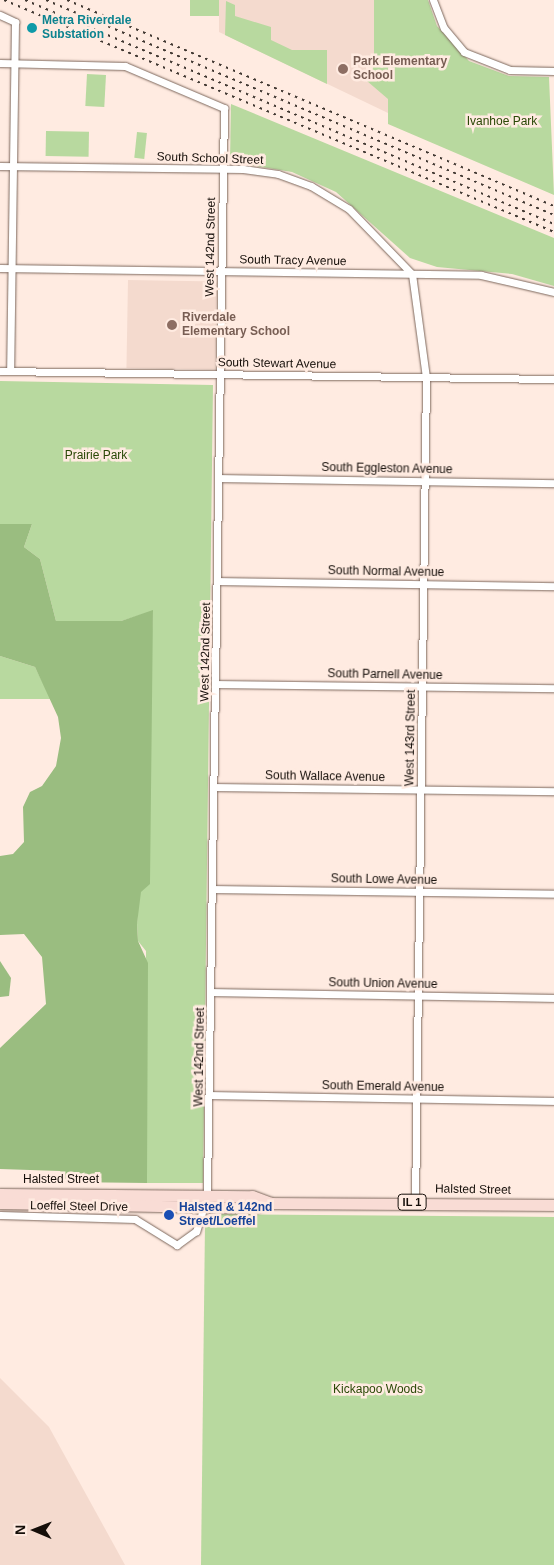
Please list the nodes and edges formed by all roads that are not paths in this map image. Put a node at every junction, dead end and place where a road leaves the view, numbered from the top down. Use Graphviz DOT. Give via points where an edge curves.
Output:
graph roads {
  1 [pos="433,0"];
  2 [pos="0,15"];
  3 [pos="0,64"];
  4 [pos="15,64"];
  5 [pos="554,71"];
  6 [pos="0,166"];
  7 [pos="13,166"];
  8 [pos="224,169"];
  9 [pos="0,268"];
  10 [pos="12,268"];
  11 [pos="222,272"];
  12 [pos="412,274"];
  13 [pos="554,292"];
  14 [pos="0,371"];
  15 [pos="10,371"];
  16 [pos="221,375"];
  17 [pos="426,377"];
  18 [pos="554,380"];
  19 [pos="219,478"];
  20 [pos="425,481"];
  21 [pos="554,483"];
  22 [pos="218,581"];
  23 [pos="424,584"];
  24 [pos="554,586"];
  25 [pos="217,684"];
  26 [pos="423,686"];
  27 [pos="554,688"];
  28 [pos="215,786"];
  29 [pos="422,790"];
  30 [pos="554,792"];
  31 [pos="214,889"];
  32 [pos="420,892"];
  33 [pos="554,894"];
  34 [pos="212,992"];
  35 [pos="418,996"];
  36 [pos="554,998"];
  37 [pos="211,1096"];
  38 [pos="416,1099"];
  39 [pos="554,1101"];
  40 [pos="0,1194"];
  41 [pos="207,1196"];
  42 [pos="20,1199"];
  43 [pos="415,1202"];
  44 [pos="0,1203"];
  45 [pos="271,1203"];
  46 [pos="554,1205"];
  47 [pos="203,1207"];
  48 [pos="0,1215"];
  1 -- 5 [label="street" via="444,28 464,52 510,70"];
  2 -- 4 [label="street" via="15,22"];
  3 -- 4 [label="street"];
  4 -- 7 [label="street"];
  4 -- 8 [label="street, West 142nd Street" via="125,66 224,108"];
  6 -- 7 [label="street, South School Street"];
  7 -- 8 [label="street, South School Street"];
  7 -- 10 [label="street"];
  8 -- 11 [label="street, West 142nd Street"];
  8 -- 12 [label="street, South School Street" via="278,174 324,192 364,220"];
  9 -- 10 [label="street, South Tracy Avenue"];
  10 -- 11 [label="street, South Tracy Avenue"];
  10 -- 15 [label="street"];
  11 -- 12 [label="street, South Tracy Avenue"];
  11 -- 16 [label="street, West 142nd Street"];
  12 -- 13 [label="street, South Tracy Avenue" via="498,276"];
  12 -- 17 [label="street, West 143rd Street"];
  14 -- 15 [label="street, South Stewart Avenue"];
  15 -- 16 [label="street, South Stewart Avenue"];
  16 -- 17 [label="street, South Stewart Avenue"];
  16 -- 19 [label="street, West 142nd Street"];
  17 -- 18 [label="street, South Stewart Avenue"];
  17 -- 20 [label="street, West 143rd Street"];
  19 -- 20 [label="street, South Eggleston Avenue"];
  19 -- 22 [label="street, West 142nd Street"];
  20 -- 21 [label="street, South Eggleston Avenue"];
  20 -- 23 [label="street, West 143rd Street"];
  22 -- 23 [label="street, South Normal Avenue"];
  22 -- 25 [label="street, West 142nd Street"];
  23 -- 24 [label="street, South Normal Avenue"];
  23 -- 26 [label="street, West 143rd Street"];
  25 -- 26 [label="street, South Parnell Avenue"];
  25 -- 28 [label="street, West 142nd Street"];
  26 -- 27 [label="street, South Parnell Avenue"];
  26 -- 29 [label="street, West 143rd Street"];
  28 -- 29 [label="street, South Wallace Avenue"];
  28 -- 31 [label="street, West 142nd Street"];
  29 -- 30 [label="street, South Wallace Avenue"];
  29 -- 32 [label="street, West 143rd Street"];
  31 -- 32 [label="street, South Lowe Avenue"];
  31 -- 34 [label="street, West 142nd Street"];
  32 -- 33 [label="street, South Lowe Avenue"];
  32 -- 35 [label="street, West 143rd Street"];
  34 -- 35 [label="street, South Union Avenue"];
  34 -- 37 [label="street, West 142nd Street"];
  35 -- 36 [label="street, South Union Avenue"];
  35 -- 38 [label="street, West 143rd Street"];
  37 -- 38 [label="street, South Emerald Avenue"];
  37 -- 41 [label="street, West 142nd Street"];
  38 -- 39 [label="street, South Emerald Avenue"];
  38 -- 43 [label="street, West 143rd Street"];
  40 -- 42 [label="main road, Halsted Street / IL 1"];
  41 -- 42 [label="main road, Halsted Street / IL 1"];
  41 -- 45 [label="main road, Halsted Street / IL 1" via="252,1196"];
  41 -- 47 [label="street, Loeffel Steel Drive"];
  42 -- 44 [label="main road, Halsted Street / IL 1"];
  42 -- 47 [label="main road, Halsted Street / IL 1"];
  43 -- 45 [label="main road, Halsted Street / IL 1"];
  43 -- 46 [label="main road, Halsted Street / IL 1"];
  45 -- 47 [label="main road, Halsted Street / IL 1" via="253,1208"];
  47 -- 48 [label="street, Loeffel Steel Drive" via="196,1232 177,1245 135,1219"];
}
